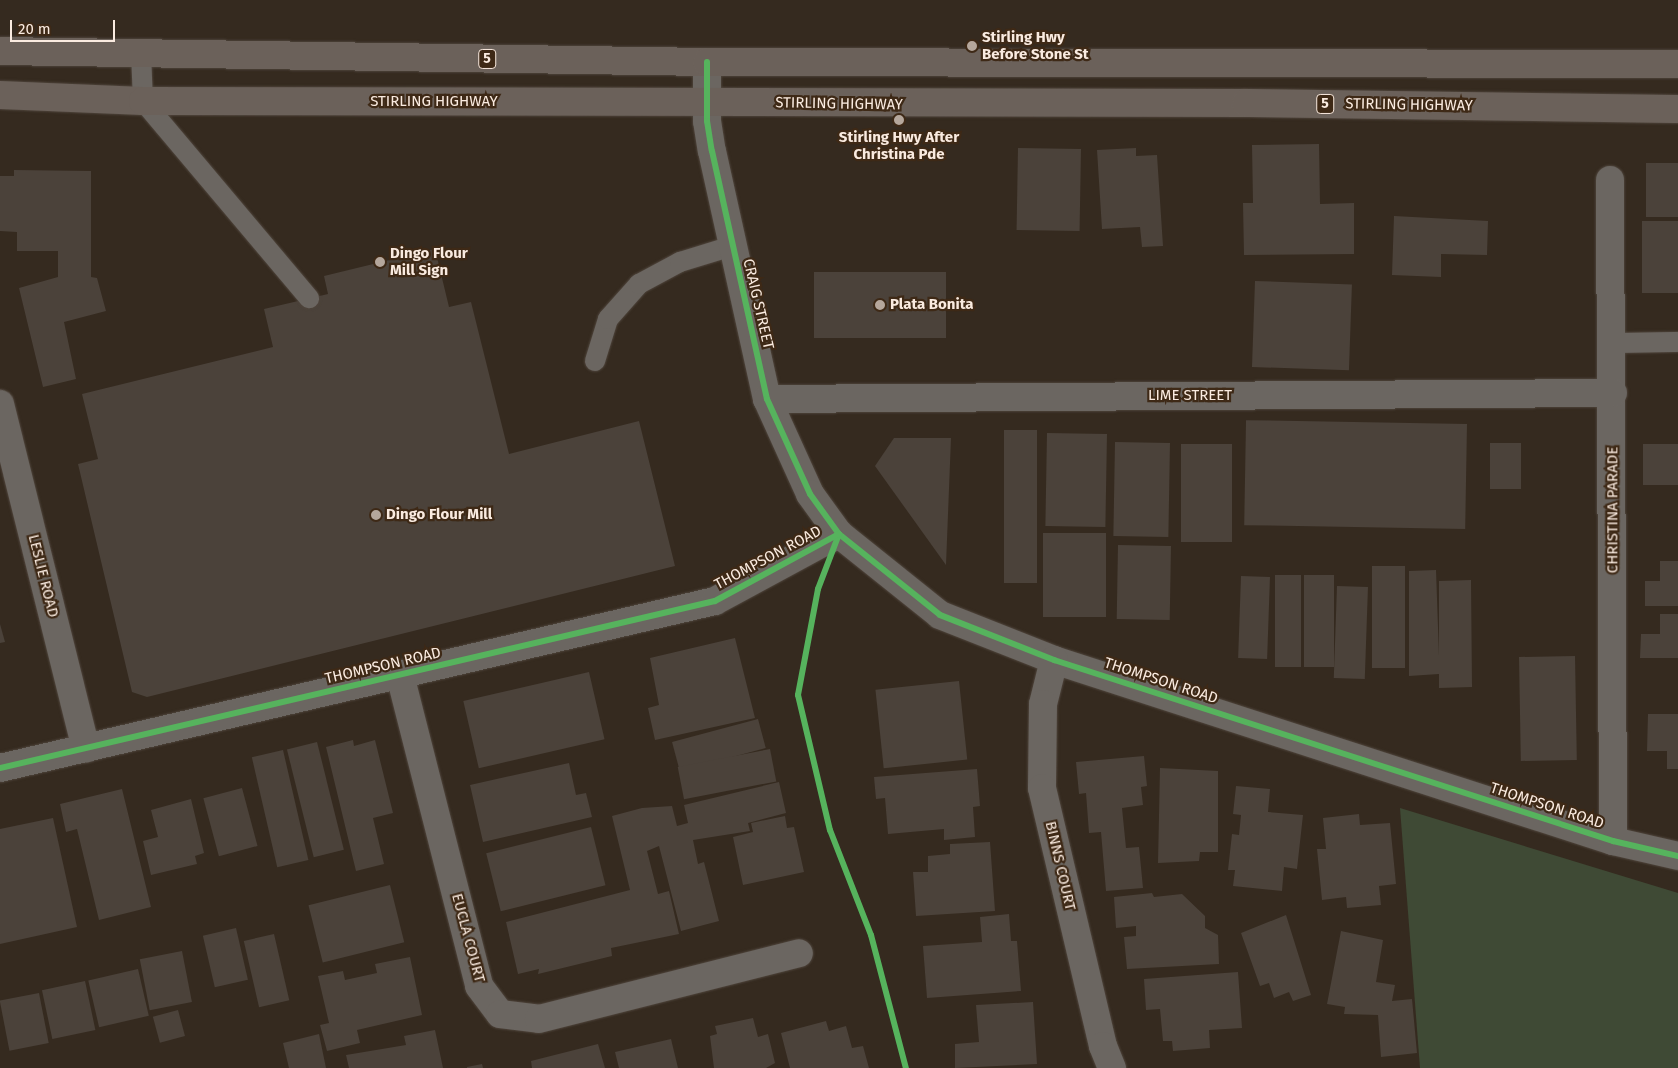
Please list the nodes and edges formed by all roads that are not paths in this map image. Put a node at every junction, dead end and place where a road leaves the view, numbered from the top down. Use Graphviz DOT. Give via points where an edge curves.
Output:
graph roads {
  1 [pos="0,51"];
  2 [pos="142,53"];
  3 [pos="707,62"];
  4 [pos="1678,64"];
  5 [pos="0,95"];
  6 [pos="143,101"];
  7 [pos="707,102"];
  8 [pos="1678,109"];
  9 [pos="1610,180"];
  10 [pos="732,246"];
  11 [pos="309,298"];
  12 [pos="1678,342"];
  13 [pos="1612,343"];
  14 [pos="595,361"];
  15 [pos="1613,393"];
  16 [pos="767,399"];
  17 [pos="0,404"];
  18 [pos="839,534"];
  19 [pos="1054,660"];
  20 [pos="400,675"];
  21 [pos="86,748"];
  22 [pos="0,768"];
  23 [pos="1613,841"];
  24 [pos="1678,856"];
  25 [pos="799,953"];
  26 [pos="1112,1068"];
  1 -- 2 [label="highway, 5"];
  2 -- 3 [label="highway, 5"];
  2 -- 6 [label="lane"];
  3 -- 4 [label="highway, 5"];
  3 -- 7 [label="street, CRAIG STREET"];
  5 -- 6 [label="highway, STIRLING HIGHWAY / 5"];
  6 -- 7 [label="highway, STIRLING HIGHWAY / 5"];
  6 -- 11 [label="lane"];
  7 -- 8 [label="highway, STIRLING HIGHWAY / 5" via="1246,103"];
  7 -- 10 [label="street, CRAIG STREET" via="712,151"];
  9 -- 13 [label="street, CHRISTINA PARADE"];
  10 -- 14 [label="lane" via="680,262 639,284 608,319"];
  10 -- 16 [label="street, CRAIG STREET"];
  12 -- 13 [label="lane"];
  13 -- 15 [label="street, CHRISTINA PARADE"];
  15 -- 16 [label="street, LIME STREET"];
  15 -- 23 [label="street, CHRISTINA PARADE"];
  16 -- 18 [label="street, CRAIG STREET" via="810,494"];
  17 -- 21 [label="street, LESLIE ROAD"];
  18 -- 19 [label="street, THOMPSON ROAD" via="940,615"];
  18 -- 20 [label="street, THOMPSON ROAD" via="715,601"];
  19 -- 23 [label="street, THOMPSON ROAD"];
  19 -- 26 [label="street, BINNS COURT" via="1043,704 1042,788 1103,1046"];
  20 -- 21 [label="street, THOMPSON ROAD"];
  20 -- 25 [label="street, EUCLA COURT" via="479,986 500,1014 539,1019"];
  21 -- 22 [label="street, THOMPSON ROAD"];
  23 -- 24 [label="street, THOMPSON ROAD"];
}
